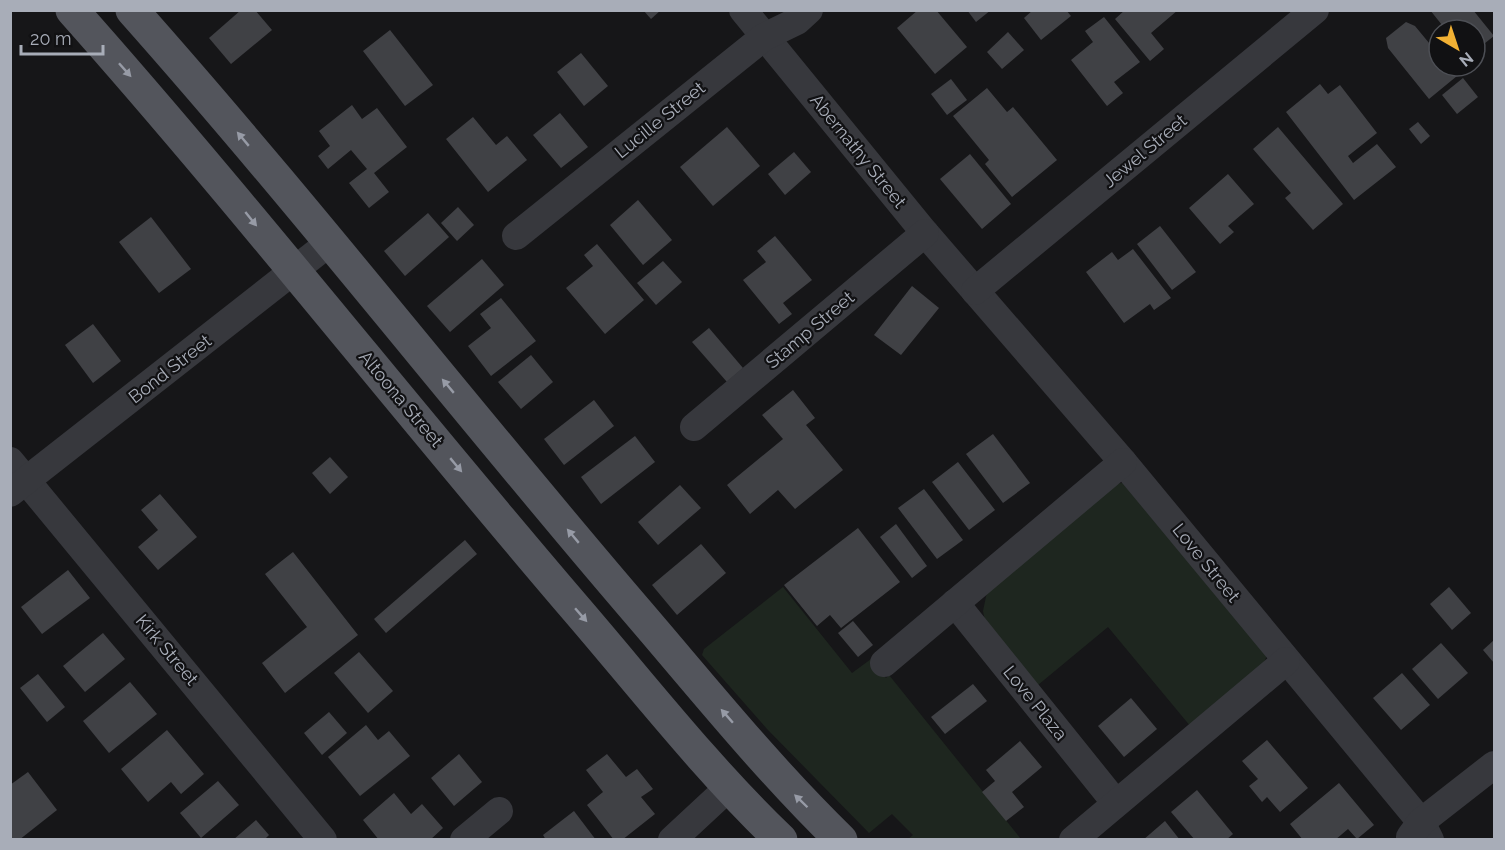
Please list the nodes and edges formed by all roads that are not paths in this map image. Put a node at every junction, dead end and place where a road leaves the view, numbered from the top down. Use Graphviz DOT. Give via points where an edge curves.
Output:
graph roads {
  1 [pos="72,10"];
  2 [pos="132,10"];
  3 [pos="743,10"];
  4 [pos="809,10"];
  5 [pos="1315,10"];
  6 [pos="765,37"];
  7 [pos="925,233"];
  8 [pos="516,236"];
  9 [pos="329,243"];
  10 [pos="294,272"];
  11 [pos="975,291"];
  12 [pos="694,427"];
  13 [pos="1123,462"];
  14 [pos="16,478"];
  15 [pos="955,603"];
  16 [pos="1286,661"];
  17 [pos="884,663"];
  18 [pos="1494,765"];
  19 [pos="728,788"];
  20 [pos="1115,802"];
  21 [pos="499,811"];
  22 [pos="1420,834"];
  23 [pos="323,840"];
  24 [pos="464,840"];
  25 [pos="672,840"];
  26 [pos="781,840"];
  27 [pos="841,840"];
  28 [pos="1073,840"];
  1 -- 10 [label="main road, Altoona Street, one-way"];
  9 -- 2 [label="main road, one-way"];
  3 -- 6 [label="street, Abernathy Street"];
  4 -- 6 [label="street, Lucille Street" via="797,21"];
  5 -- 11 [label="street, Jewel Street"];
  6 -- 7 [label="street, Abernathy Street"];
  6 -- 8 [label="street, Lucille Street"];
  7 -- 11 [label="street, Abernathy Street"];
  7 -- 12 [label="street, Stamp Street"];
  9 -- 10 [label="street, Bond Street"];
  27 -- 9 [label="main road, one-way" via="794,794 571,535"];
  10 -- 14 [label="street, Bond Street"];
  10 -- 19 [label="main road, Altoona Street, one-way"];
  11 -- 13 [label="street, Love Street"];
  13 -- 15 [label="street"];
  13 -- 16 [label="street, Love Street"];
  14 -- 23 [label="street, Kirk Street"];
  15 -- 17 [label="street"];
  15 -- 20 [label="street, Love Plaza"];
  16 -- 20 [label="street"];
  16 -- 22 [label="street, Love Street"];
  18 -- 22 [label="street"];
  19 -- 25 [label="street"];
  19 -- 26 [label="main road, Altoona Street"];
  20 -- 28 [label="street"];
  21 -- 24 [label="street"];
}
